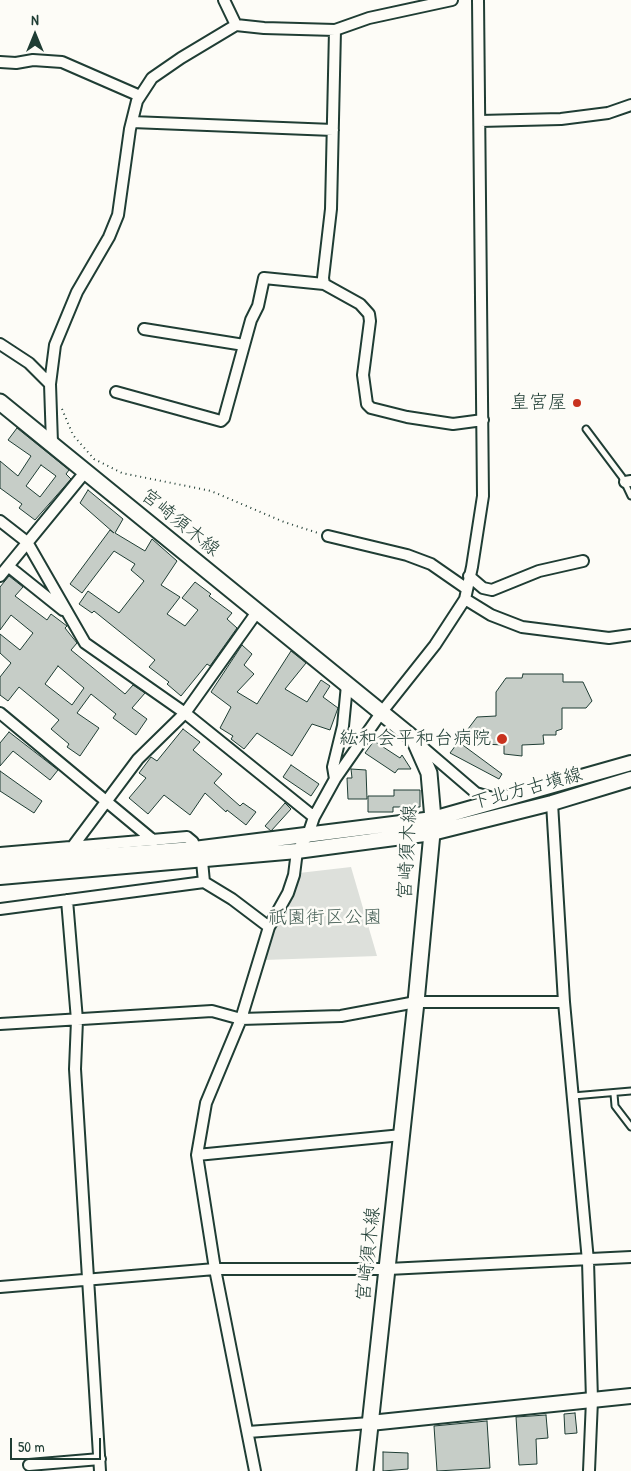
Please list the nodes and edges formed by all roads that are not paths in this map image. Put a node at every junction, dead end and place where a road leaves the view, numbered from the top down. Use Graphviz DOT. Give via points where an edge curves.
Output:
graph roads {
  1 [pos="224,0"];
  2 [pos="452,0"];
  3 [pos="478,0"];
  4 [pos="236,25"];
  5 [pos="335,30"];
  6 [pos="0,62"];
  7 [pos="140,96"];
  8 [pos="631,105"];
  9 [pos="480,121"];
  10 [pos="132,122"];
  11 [pos="333,130"];
  12 [pos="324,284"];
  13 [pos="144,329"];
  14 [pos="0,344"];
  15 [pos="244,345"];
  16 [pos="50,384"];
  17 [pos="116,392"];
  18 [pos="0,402"];
  19 [pos="483,420"];
  20 [pos="586,428"];
  21 [pos="52,443"];
  22 [pos="86,472"];
  23 [pos="628,481"];
  24 [pos="631,496"];
  25 [pos="0,521"];
  26 [pos="328,536"];
  27 [pos="27,542"];
  28 [pos="583,561"];
  29 [pos="8,566"];
  30 [pos="0,576"];
  31 [pos="470,576"];
  32 [pos="466,594"];
  33 [pos="257,612"];
  34 [pos="68,613"];
  35 [pos="631,635"];
  36 [pos="347,685"];
  37 [pos="0,713"];
  38 [pos="185,713"];
  39 [pos="381,713"];
  40 [pos="414,739"];
  41 [pos="631,763"];
  42 [pos="335,779"];
  43 [pos="631,779"];
  44 [pos="107,800"];
  45 [pos="500,800"];
  46 [pos="552,803"];
  47 [pos="314,817"];
  48 [pos="432,826"];
  49 [pos="308,835"];
  50 [pos="154,841"];
  51 [pos="73,846"];
  52 [pos="194,849"];
  53 [pos="296,851"];
  54 [pos="0,853"];
  55 [pos="202,861"];
  56 [pos="0,863"];
  57 [pos="0,877"];
  58 [pos="204,882"];
  59 [pos="67,900"];
  60 [pos="0,909"];
  61 [pos="268,927"];
  62 [pos="416,1002"];
  63 [pos="564,1002"];
  64 [pos="241,1019"];
  65 [pos="77,1020"];
  66 [pos="0,1024"];
  67 [pos="631,1092"];
  68 [pos="614,1094"];
  69 [pos="572,1096"];
  70 [pos="631,1127"];
  71 [pos="402,1135"];
  72 [pos="196,1155"];
  73 [pos="631,1257"];
  74 [pos="588,1260"];
  75 [pos="215,1269"];
  76 [pos="388,1269"];
  77 [pos="90,1279"];
  78 [pos="0,1287"];
  79 [pos="631,1396"];
  80 [pos="592,1400"];
  81 [pos="370,1423"];
  82 [pos="248,1432"];
  83 [pos="100,1459"];
  84 [pos="29,1465"];
  85 [pos="100,1471"];
  86 [pos="255,1471"];
  87 [pos="365,1471"];
  88 [pos="589,1471"];
  1 -- 4 [label="street"];
  2 -- 5 [label="street" via="370,18"];
  3 -- 9 [label="street"];
  4 -- 5 [label="street"];
  4 -- 7 [label="street" via="152,78"];
  5 -- 11 [label="street"];
  6 -- 7 [label="street" via="62,62"];
  7 -- 10 [label="street"];
  8 -- 9 [label="street" via="608,113 561,119"];
  9 -- 19 [label="street"];
  10 -- 11 [label="street"];
  10 -- 16 [label="street" via="118,216 77,292 54,345"];
  11 -- 12 [label="street" via="332,209 322,278"];
  12 -- 15 [label="street" via="264,278"];
  12 -- 19 [label="street" via="360,304 369,314 363,375 364,397 371,408 407,418 453,424"];
  13 -- 15 [label="street"];
  14 -- 16 [label="street" via="29,363"];
  15 -- 17 [label="street" via="221,421"];
  16 -- 21 [label="street"];
  18 -- 21 [label="main road, 宮崎須木線"];
  19 -- 31 [label="street" via="483,496"];
  20 -- 23 [label="lane"];
  21 -- 22 [label="main road, 宮崎須木線"];
  22 -- 27 [label="street"];
  22 -- 33 [label="main road, 宮崎須木線"];
  23 -- 24 [label="lane"];
  25 -- 27 [label="street"];
  26 -- 32 [label="street" via="431,564"];
  27 -- 29 [label="street"];
  27 -- 34 [label="street"];
  28 -- 31 [label="street" via="539,571 492,590 483,588"];
  29 -- 30 [label="street"];
  29 -- 34 [label="street"];
  31 -- 32 [label="street"];
  32 -- 35 [label="street" via="491,615 522,627 609,638"];
  32 -- 39 [label="street" via="435,645"];
  33 -- 36 [label="main road, 宮崎須木線"];
  33 -- 38 [label="street"];
  34 -- 38 [label="street" via="85,644"];
  36 -- 39 [label="main road, 宮崎須木線"];
  36 -- 42 [label="street" via="343,726 333,767"];
  37 -- 44 [label="street"];
  38 -- 44 [label="street" via="138,759"];
  38 -- 47 [label="street"];
  39 -- 40 [label="main road, 宮崎須木線"];
  39 -- 42 [label="street"];
  40 -- 45 [label="street" via="476,793"];
  40 -- 48 [label="main road, 宮崎須木線" via="429,773"];
  41 -- 45 [label="street, 下北方古墳線"];
  42 -- 47 [label="street"];
  43 -- 46 [label="street, 下北方古墳線"];
  44 -- 50 [label="street"];
  44 -- 51 [label="street"];
  45 -- 48 [label="street, 下北方古墳線"];
  46 -- 48 [label="street, 下北方古墳線"];
  46 -- 63 [label="street"];
  47 -- 49 [label="street"];
  48 -- 49 [label="street"];
  48 -- 53 [label="street"];
  48 -- 62 [label="main road, 宮崎須木線"];
  49 -- 52 [label="street"];
  49 -- 53 [label="street"];
  50 -- 51 [label="street"];
  50 -- 52 [label="street" via="187,837 193,842"];
  51 -- 54 [label="street"];
  52 -- 56 [label="street"];
  53 -- 55 [label="street"];
  53 -- 61 [label="street" via="294,875 288,893"];
  55 -- 57 [label="street"];
  55 -- 58 [label="street"];
  58 -- 59 [label="street"];
  58 -- 61 [label="street"];
  59 -- 60 [label="street"];
  59 -- 65 [label="street"];
  61 -- 64 [label="street"];
  62 -- 63 [label="street"];
  62 -- 64 [label="street" via="341,1016"];
  62 -- 71 [label="main road, 宮崎須木線"];
  63 -- 69 [label="street"];
  64 -- 65 [label="street" via="212,1011"];
  64 -- 72 [label="street" via="206,1103"];
  65 -- 66 [label="street"];
  65 -- 77 [label="street" via="75,1069"];
  67 -- 68 [label="lane"];
  68 -- 69 [label="lane"];
  68 -- 70 [label="lane" via="615,1106"];
  69 -- 74 [label="street"];
  71 -- 72 [label="street"];
  71 -- 76 [label="main road, 宮崎須木線"];
  72 -- 75 [label="street"];
  73 -- 74 [label="street"];
  74 -- 76 [label="street"];
  74 -- 80 [label="street"];
  75 -- 76 [label="street"];
  75 -- 77 [label="street"];
  75 -- 82 [label="street"];
  76 -- 81 [label="main road, 宮崎須木線"];
  77 -- 78 [label="street"];
  77 -- 83 [label="street"];
  79 -- 80 [label="street"];
  80 -- 81 [label="street"];
  80 -- 88 [label="street"];
  81 -- 82 [label="street"];
  81 -- 87 [label="main road, 宮崎須木線"];
  82 -- 86 [label="street"];
  83 -- 84 [label="street"];
  83 -- 85 [label="street"];
}
